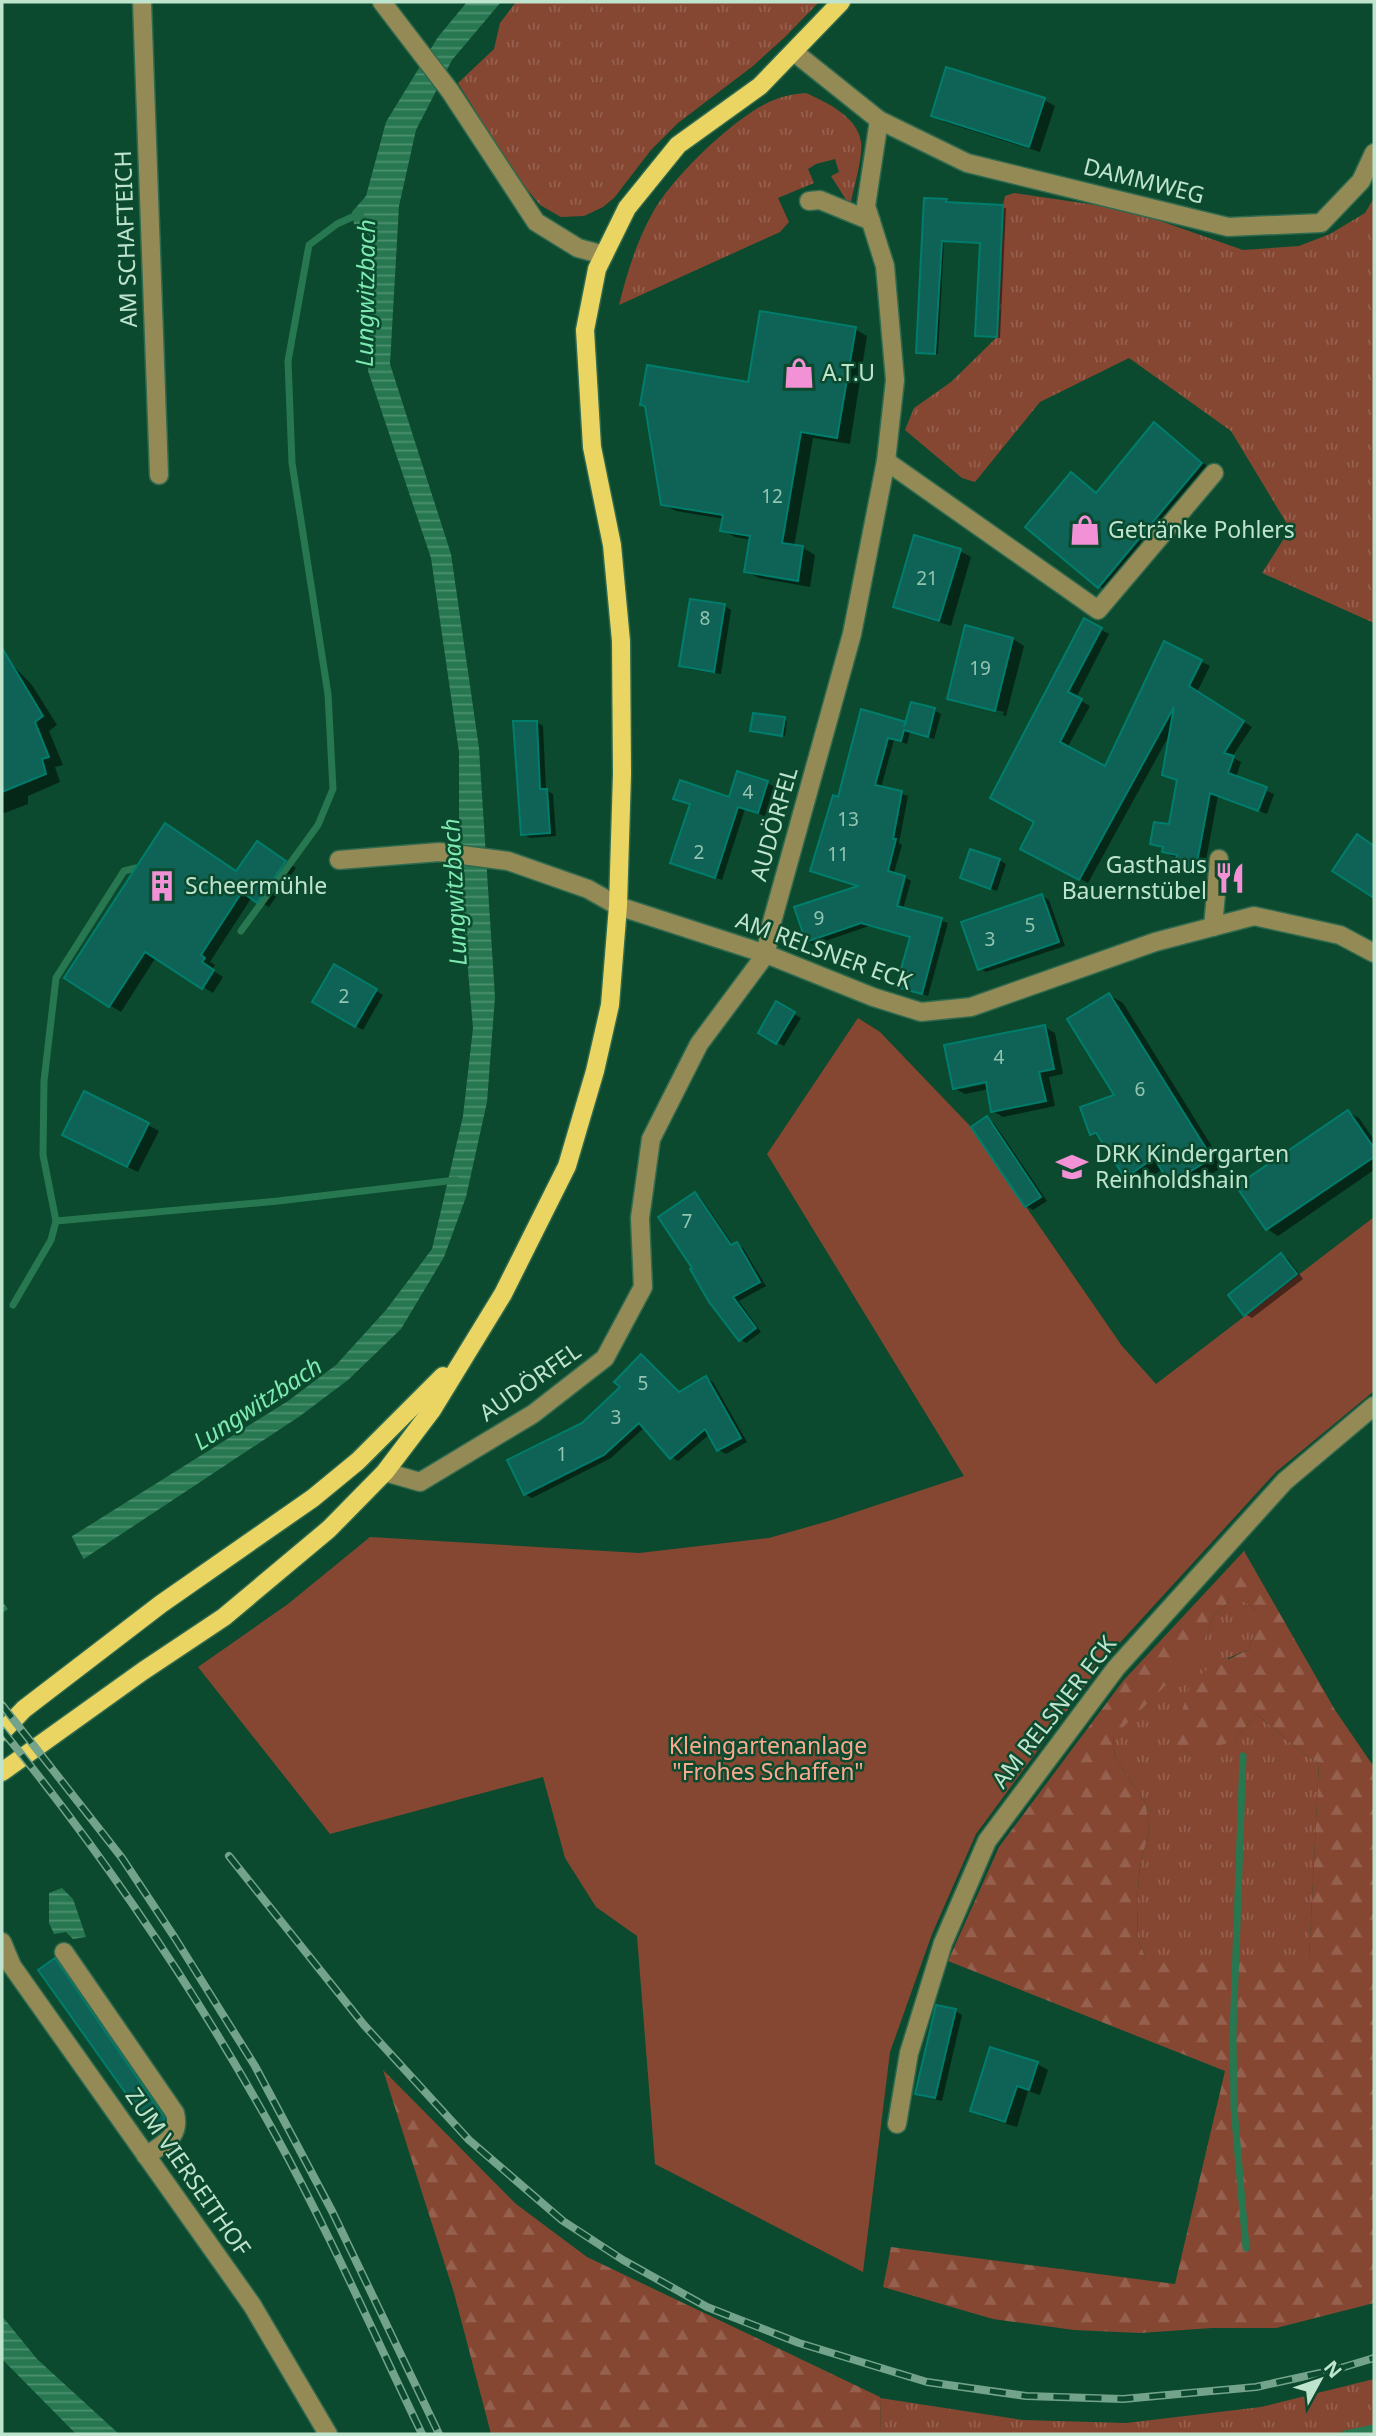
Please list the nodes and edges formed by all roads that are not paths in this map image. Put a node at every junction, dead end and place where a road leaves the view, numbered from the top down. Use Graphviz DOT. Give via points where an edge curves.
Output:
graph roads {
  1 [pos="142,2"];
  2 [pos="841,2"];
  3 [pos="383,4"];
  4 [pos="794,52"];
  5 [pos="879,120"];
  6 [pos="1374,153"];
  7 [pos="809,201"];
  8 [pos="871,221"];
  9 [pos="604,255"];
  10 [pos="886,461"];
  11 [pos="1213,473"];
  12 [pos="159,475"];
  13 [pos="1219,859"];
  14 [pos="338,860"];
  15 [pos="618,906"];
  16 [pos="1213,927"];
  17 [pos="1374,953"];
  18 [pos="766,954"];
  19 [pos="472,1345"];
  20 [pos="1374,1406"];
  21 [pos="385,1472"];
  22 [pos="2,1731"];
  23 [pos="2,1772"];
  24 [pos="2,1942"];
  25 [pos="64,1952"];
  26 [pos="897,2124"];
  27 [pos="146,2156"];
  28 [pos="328,2434"];
  1 -- 12 [label="street, AM SCHAFTEICH"];
  2 -- 4 [label="main road"];
  3 -- 9 [label="street" via="450,91 536,222 578,248"];
  4 -- 5 [label="street"];
  4 -- 9 [label="main road" via="760,86 678,145 627,208"];
  5 -- 6 [label="street, DAMMWEG" via="967,163 1228,227 1321,223 1361,181"];
  5 -- 8 [label="street, AUDÖRFEL" via="866,206"];
  7 -- 8 [label="street" via="820,200"];
  8 -- 10 [label="street, AUDÖRFEL" via="885,266 895,380"];
  9 -- 15 [label="main road" via="585,330 592,447 612,545 621,642"];
  10 -- 11 [label="street" via="1098,610"];
  10 -- 18 [label="street, AUDÖRFEL" via="852,634"];
  13 -- 16 [label="street"];
  14 -- 15 [label="street, AM RELSNER ECK" via="439,852 508,860 588,889"];
  15 -- 18 [label="street, AM RELSNER ECK"];
  15 -- 19 [label="main road" via="610,1005 567,1166"];
  16 -- 17 [label="street, AM RELSNER ECK" via="1254,916 1340,935"];
  16 -- 18 [label="street, AM RELSNER ECK" via="1154,942 971,1007 921,1012"];
  18 -- 21 [label="street, AUDÖRFEL" via="699,1044 651,1139 640,1219 643,1287 606,1358 533,1414 419,1482"];
  19 -- 21 [label="main road" via="432,1410"];
  19 -- 22 [label="main road" via="358,1461 313,1498 161,1605 24,1709"];
  20 -- 26 [label="street, AM RELSNER ECK" via="1285,1481 1116,1668 987,1840 943,1942 909,2053"];
  21 -- 23 [label="main road" via="330,1529 224,1617"];
  24 -- 27 [label="street, ZUM VIERSEITHOF" via="12,1966"];
  25 -- 27 [label="street" via="175,2113 178,2125 171,2138"];
  27 -- 28 [label="street, ZUM VIERSEITHOF" via="252,2305"];
}
